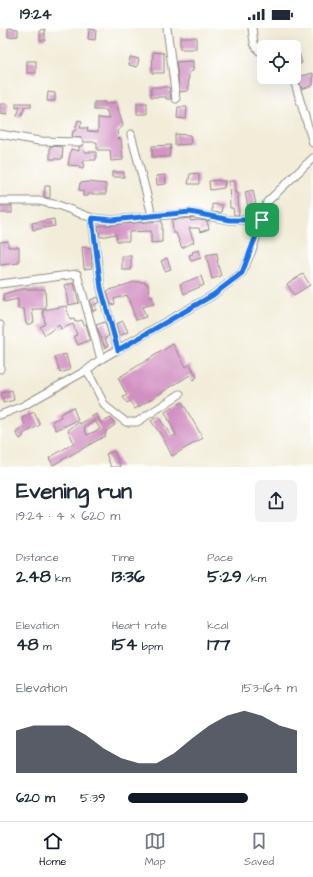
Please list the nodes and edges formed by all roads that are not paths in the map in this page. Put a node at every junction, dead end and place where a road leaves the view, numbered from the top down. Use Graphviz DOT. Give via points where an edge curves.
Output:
graph roads {
  1 [pos="167,28"];
  2 [pos="252,28"];
  3 [pos="257,49"];
  4 [pos="294,84"];
  5 [pos="176,99"];
  6 [pos="0,134"];
  7 [pos="131,134"];
  8 [pos="79,142"];
  9 [pos="313,144"];
  10 [pos="313,158"];
  11 [pos="0,201"];
  12 [pos="152,215"];
  13 [pos="92,218"];
  14 [pos="262,220"];
  15 [pos="0,284"];
  16 [pos="0,325"];
  17 [pos="118,350"];
  18 [pos="101,359"];
  19 [pos="0,369"];
  20 [pos="87,370"];
  21 [pos="180,394"];
  22 [pos="0,415"];
  1 -- 5 [label="street"];
  2 -- 3 [label="street"];
  4 -- 9 [label="street"];
  6 -- 8 [label="street" via="39,141"];
  7 -- 12 [label="street"];
  10 -- 14 [label="street" via="270,198 264,208"];
  11 -- 13 [label="street" via="45,202"];
  12 -- 13 [label="street" via="112,220"];
  12 -- 14 [label="street" via="190,212 230,220"];
  13 -- 17 [label="street" via="101,288"];
  14 -- 17 [label="street" via="242,273 213,295"];
  15 -- 18 [label="street" via="78,274"];
  16 -- 19 [label="street"];
  17 -- 18 [label="street"];
  18 -- 20 [label="street"];
  20 -- 21 [label="street" via="105,406 126,422 137,422"];
  20 -- 22 [label="street" via="23,406"];
}
